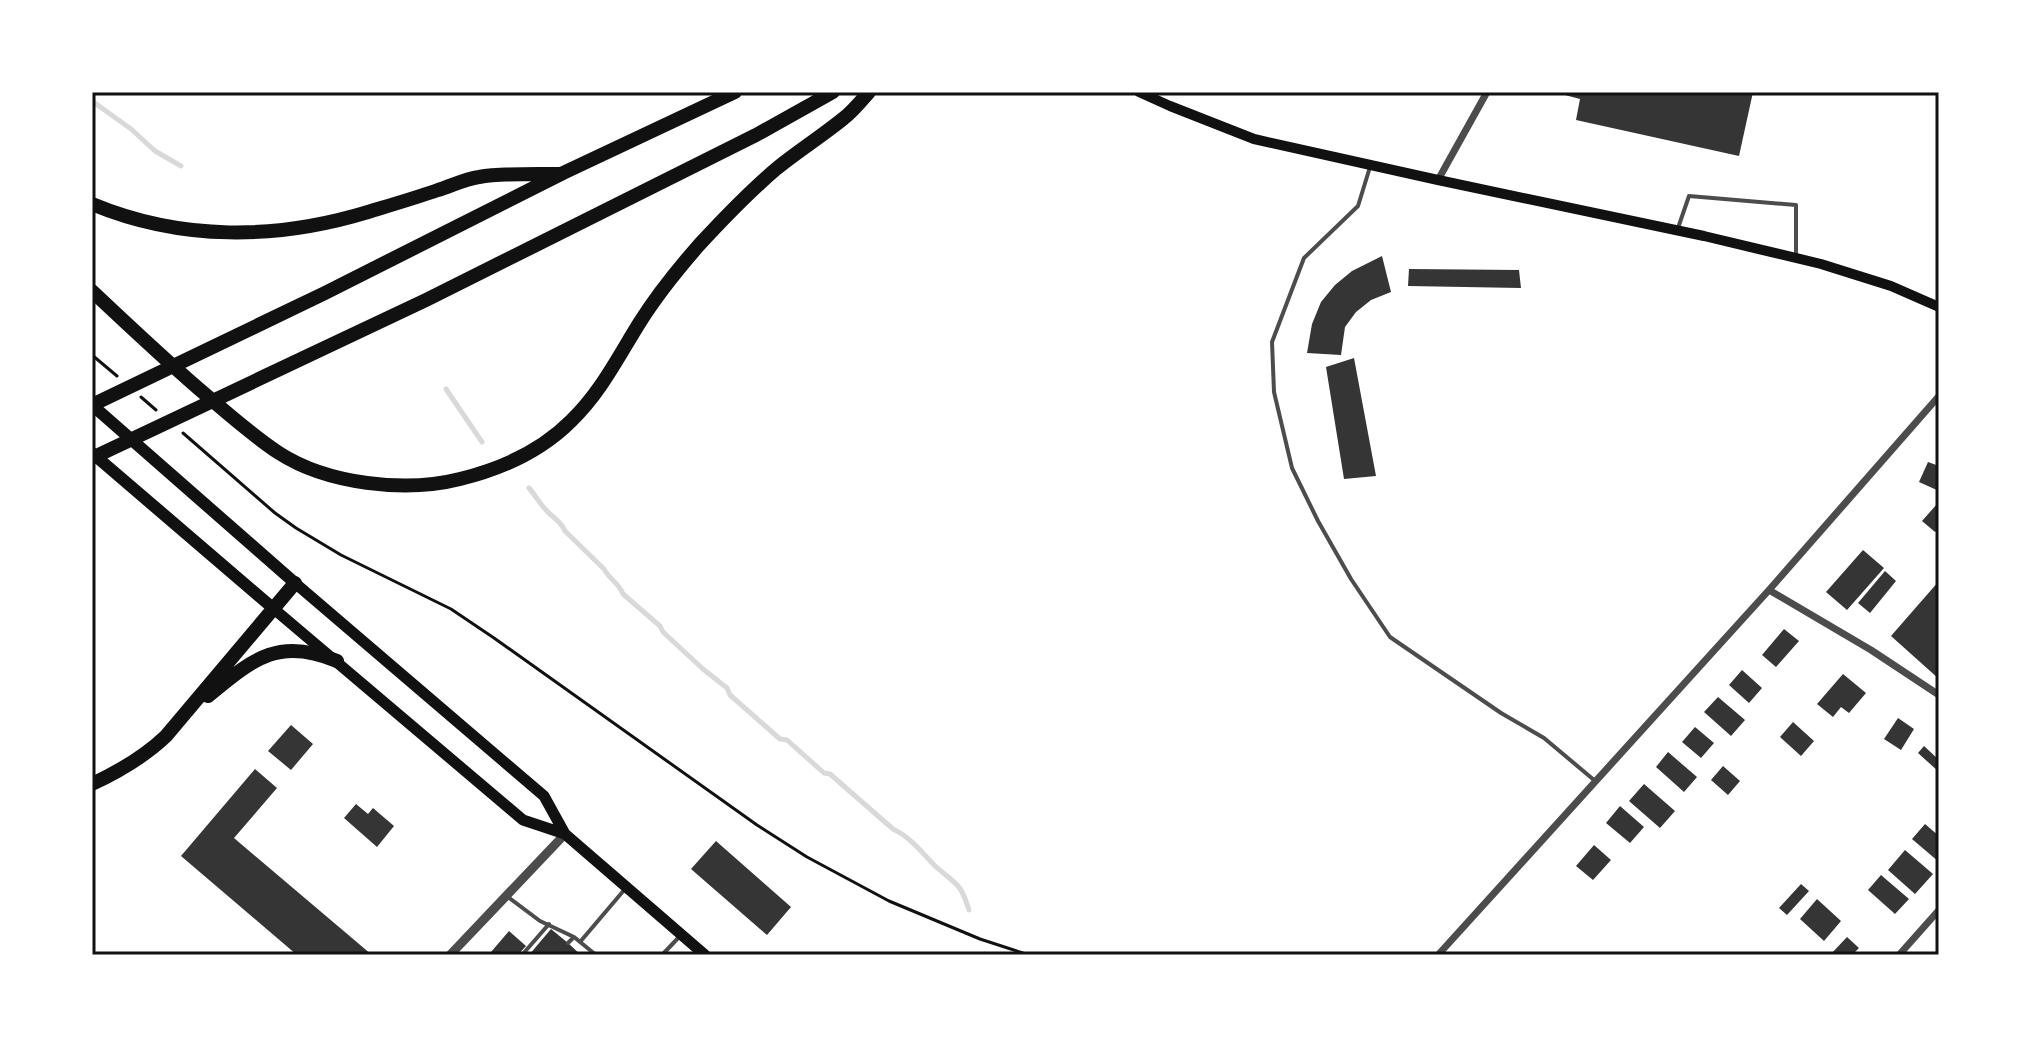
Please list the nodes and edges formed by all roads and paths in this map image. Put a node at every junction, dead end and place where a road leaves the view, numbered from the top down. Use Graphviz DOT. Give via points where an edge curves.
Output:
graph roads {
  1 [pos="735,92"];
  2 [pos="833,92"];
  3 [pos="869,92"];
  4 [pos="1139,92"];
  5 [pos="1487,92"];
  6 [pos="1371,165"];
  7 [pos="563,173"];
  8 [pos="1438,180"];
  9 [pos="92,204"];
  10 [pos="1677,230"];
  11 [pos="1796,258"];
  12 [pos="92,291"];
  13 [pos="1939,307"];
  14 [pos="92,355"];
  15 [pos="125,383"];
  16 [pos="137,393"];
  17 [pos="1939,396"];
  18 [pos="92,405"];
  19 [pos="160,413"];
  20 [pos="183,433"];
  21 [pos="92,456"];
  22 [pos="295,583"];
  23 [pos="1769,590"];
  24 [pos="274,609"];
  25 [pos="337,661"];
  26 [pos="1939,695"];
  27 [pos="180,719"];
  28 [pos="1596,781"];
  29 [pos="92,784"];
  30 [pos="565,834"];
  31 [pos="627,887"];
  32 [pos="506,896"];
  33 [pos="1939,910"];
  34 [pos="549,924"];
  35 [pos="681,934"];
  36 [pos="574,937"];
  37 [pos="580,942"];
  38 [pos="568,943"];
  39 [pos="450,955"];
  40 [pos="522,955"];
  41 [pos="596,955"];
  42 [pos="662,955"];
  43 [pos="705,955"];
  44 [pos="1029,955"];
  45 [pos="1438,955"];
  46 [pos="1899,955"];
  1 -- 7 [label="highway"];
  2 -- 21 [label="highway" via="426,300"];
  3 -- 12 [label="highway" via="767,177 698,246 570,422 515,460 473,476 395,486 302,465 247,430"];
  4 -- 6 [label="main road" via="1254,139"];
  5 -- 8 [label="street"];
  6 -- 8 [label="main road"];
  6 -- 28 [label="lane" via="1358,206 1304,258 1272,342 1274,392 1292,468 1351,579 1390,637 1544,738"];
  7 -- 9 [label="highway" via="479,177 351,217 258,233 169,227"];
  7 -- 18 [label="highway"];
  8 -- 10 [label="main road"];
  10 -- 11 [label="main road"];
  10 -- 11 [label="lane" via="1689,196 1796,205"];
  11 -- 13 [label="main road" via="1891,286"];
  14 -- 15 [label="path"];
  16 -- 19 [label="path"];
  17 -- 23 [label="street"];
  18 -- 22 [label="highway"];
  20 -- 44 [label="path" via="296,528 451,609 807,857 889,901"];
  21 -- 24 [label="highway"];
  22 -- 24 [label="highway"];
  22 -- 30 [label="main road" via="544,796"];
  23 -- 26 [label="street"];
  23 -- 28 [label="street"];
  24 -- 25 [label="main road"];
  24 -- 27 [label="highway"];
  25 -- 27 [label="highway" via="304,651 266,655"];
  25 -- 30 [label="main road" via="523,820"];
  27 -- 29 [label="highway" via="142,757"];
  28 -- 45 [label="street"];
  30 -- 31 [label="main road"];
  30 -- 32 [label="street"];
  31 -- 35 [label="main road"];
  31 -- 37 [label="lane"];
  32 -- 34 [label="lane"];
  32 -- 39 [label="street"];
  33 -- 46 [label="street"];
  34 -- 36 [label="lane"];
  34 -- 40 [label="lane"];
  35 -- 42 [label="lane"];
  35 -- 43 [label="main road"];
  36 -- 37 [label="lane"];
  36 -- 38 [label="lane"];
  37 -- 41 [label="lane"];
}
